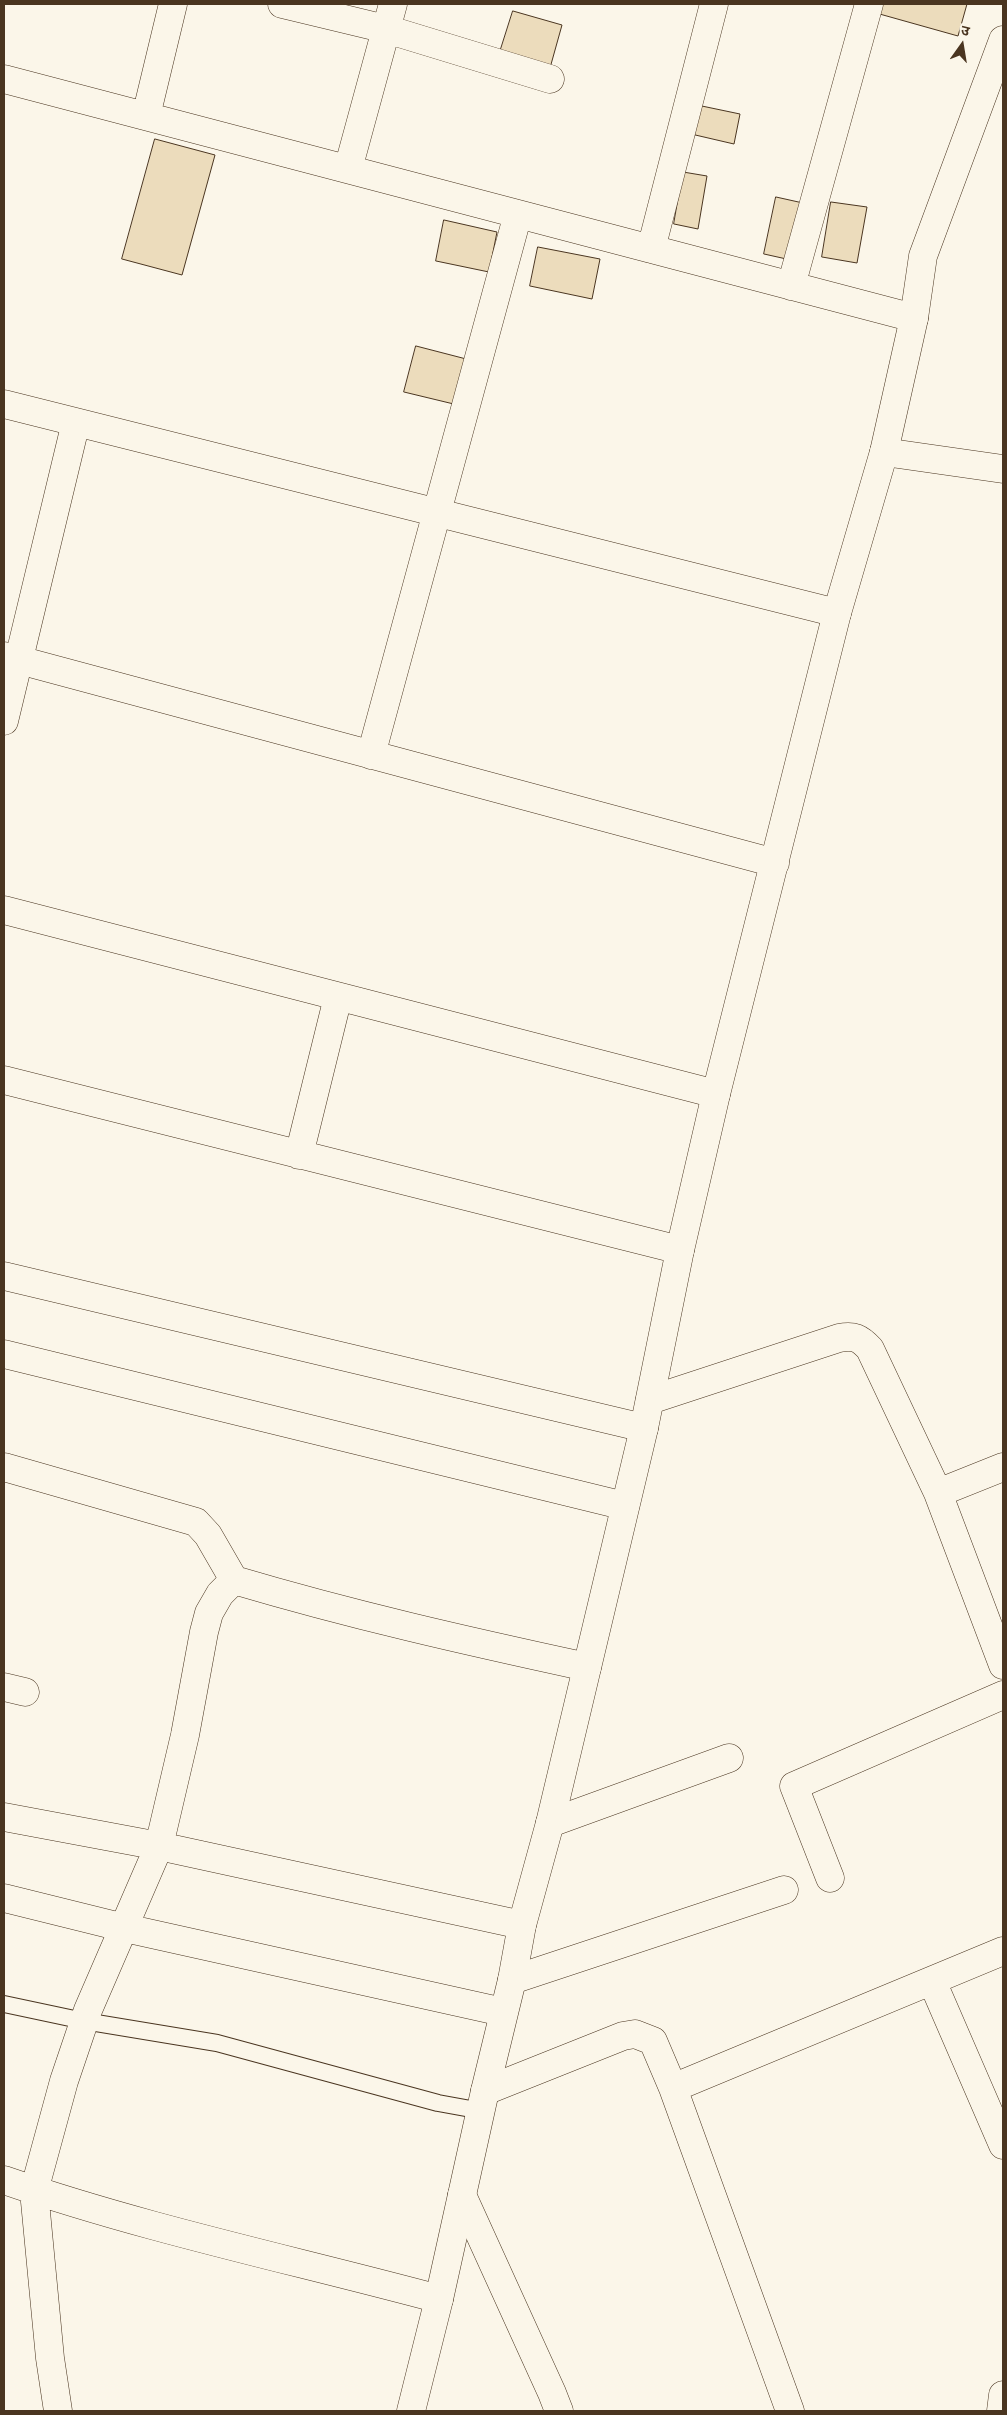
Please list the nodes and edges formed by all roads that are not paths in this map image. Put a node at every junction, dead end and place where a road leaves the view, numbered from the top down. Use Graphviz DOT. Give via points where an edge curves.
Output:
graph roads {
  1 [pos="173,4"];
  2 [pos="282,4"];
  3 [pos="714,4"];
  4 [pos="869,4"];
  5 [pos="389,16"];
  6 [pos="1003,40"];
  7 [pos="4,79"];
  8 [pos="550,79"];
  9 [pos="146,116"];
  10 [pos="348,169"];
  11 [pos="518,214"];
  12 [pos="651,249"];
  13 [pos="791,286"];
  14 [pos="914,318"];
  15 [pos="4,404"];
  16 [pos="76,422"];
  17 [pos="884,452"];
  18 [pos="1003,469"];
  19 [pos="437,512"];
  20 [pos="837,613"];
  21 [pos="11,658"];
  22 [pos="4,721"];
  23 [pos="371,754"];
  24 [pos="775,863"];
  25 [pos="4,910"];
  26 [pos="338,997"];
  27 [pos="4,1080"];
  28 [pos="716,1094"];
  29 [pos="299,1155"];
  30 [pos="680,1250"];
  31 [pos="4,1276"];
  32 [pos="4,1354"];
  33 [pos="650,1400"];
  34 [pos="644,1428"];
  35 [pos="4,1467"];
  36 [pos="1003,1467"];
  37 [pos="938,1493"];
  38 [pos="625,1506"];
  39 [pos="234,1580"];
  40 [pos="1003,1665"];
  41 [pos="587,1667"];
  42 [pos="1003,1696"];
  43 [pos="729,1758"];
  44 [pos="4,1817"];
  45 [pos="550,1823"];
  46 [pos="159,1846"];
  47 [pos="830,1878"];
  48 [pos="784,1890"];
  49 [pos="4,1898"];
  50 [pos="522,1925"];
  51 [pos="125,1928"];
  52 [pos="1003,1951"];
  53 [pos="512,1980"];
  54 [pos="932,1981"];
  55 [pos="4,2004"];
  56 [pos="503,2012"];
  57 [pos="84,2021"];
  58 [pos="673,2088"];
  59 [pos="483,2101"];
  60 [pos="1003,2146"];
  61 [pos="4,2180"];
  62 [pos="34,2191"];
  63 [pos="462,2195"];
  64 [pos="439,2300"];
  65 [pos="1003,2395"];
  66 [pos="58,2411"];
  67 [pos="411,2411"];
  68 [pos="559,2411"];
  69 [pos="790,2411"];
  70 [pos="1001,2411"];
  1 -- 9 [label="street"];
  2 -- 5 [label="street"];
  3 -- 12 [label="street"];
  4 -- 13 [label="street"];
  5 -- 8 [label="street"];
  5 -- 10 [label="street"];
  6 -- 14 [label="street" via="922,256"];
  7 -- 9 [label="street"];
  9 -- 10 [label="street"];
  10 -- 11 [label="street"];
  11 -- 12 [label="street"];
  11 -- 19 [label="street"];
  12 -- 13 [label="street"];
  13 -- 14 [label="street"];
  14 -- 17 [label="street"];
  15 -- 16 [label="street"];
  16 -- 19 [label="street"];
  16 -- 21 [label="street"];
  17 -- 18 [label="street"];
  17 -- 20 [label="street"];
  19 -- 20 [label="street"];
  19 -- 23 [label="street"];
  20 -- 24 [label="street"];
  21 -- 22 [label="street"];
  21 -- 23 [label="street"];
  23 -- 24 [label="street"];
  24 -- 28 [label="street"];
  25 -- 26 [label="street"];
  26 -- 28 [label="street"];
  26 -- 29 [label="street"];
  27 -- 29 [label="street"];
  28 -- 30 [label="street"];
  29 -- 30 [label="street"];
  30 -- 33 [label="street"];
  31 -- 34 [label="street"];
  32 -- 38 [label="street"];
  33 -- 34 [label="street"];
  33 -- 37 [label="street" via="839,1338 856,1336 870,1349"];
  34 -- 38 [label="street"];
  35 -- 39 [label="street" via="196,1522 208,1535"];
  36 -- 37 [label="street"];
  37 -- 40 [label="street"];
  38 -- 41 [label="street"];
  39 -- 41 [label="street" via="418,1631"];
  39 -- 46 [label="street" via="220,1594 209,1613"];
  41 -- 45 [label="street"];
  42 -- 47 [label="street" via="794,1786"];
  43 -- 45 [label="street"];
  44 -- 46 [label="street"];
  45 -- 50 [label="street"];
  46 -- 50 [label="street"];
  46 -- 51 [label="street"];
  48 -- 53 [label="street"];
  49 -- 51 [label="street"];
  50 -- 53 [label="street"];
  51 -- 56 [label="street"];
  51 -- 57 [label="street"];
  52 -- 54 [label="street"];
  53 -- 56 [label="street"];
  54 -- 58 [label="street"];
  54 -- 60 [label="street"];
  55 -- 57 [label="lane"];
  56 -- 59 [label="street"];
  57 -- 59 [label="lane" via="218,2043 438,2103"];
  57 -- 62 [label="street"];
  58 -- 59 [label="street" via="653,2041 635,2034"];
  58 -- 69 [label="street"];
  59 -- 63 [label="street"];
  61 -- 62 [label="street"];
  62 -- 64 [label="street" via="208,2241"];
  62 -- 66 [label="street"];
  63 -- 64 [label="street"];
  63 -- 68 [label="street"];
  64 -- 67 [label="street"];
  65 -- 70 [label="street"];
}
